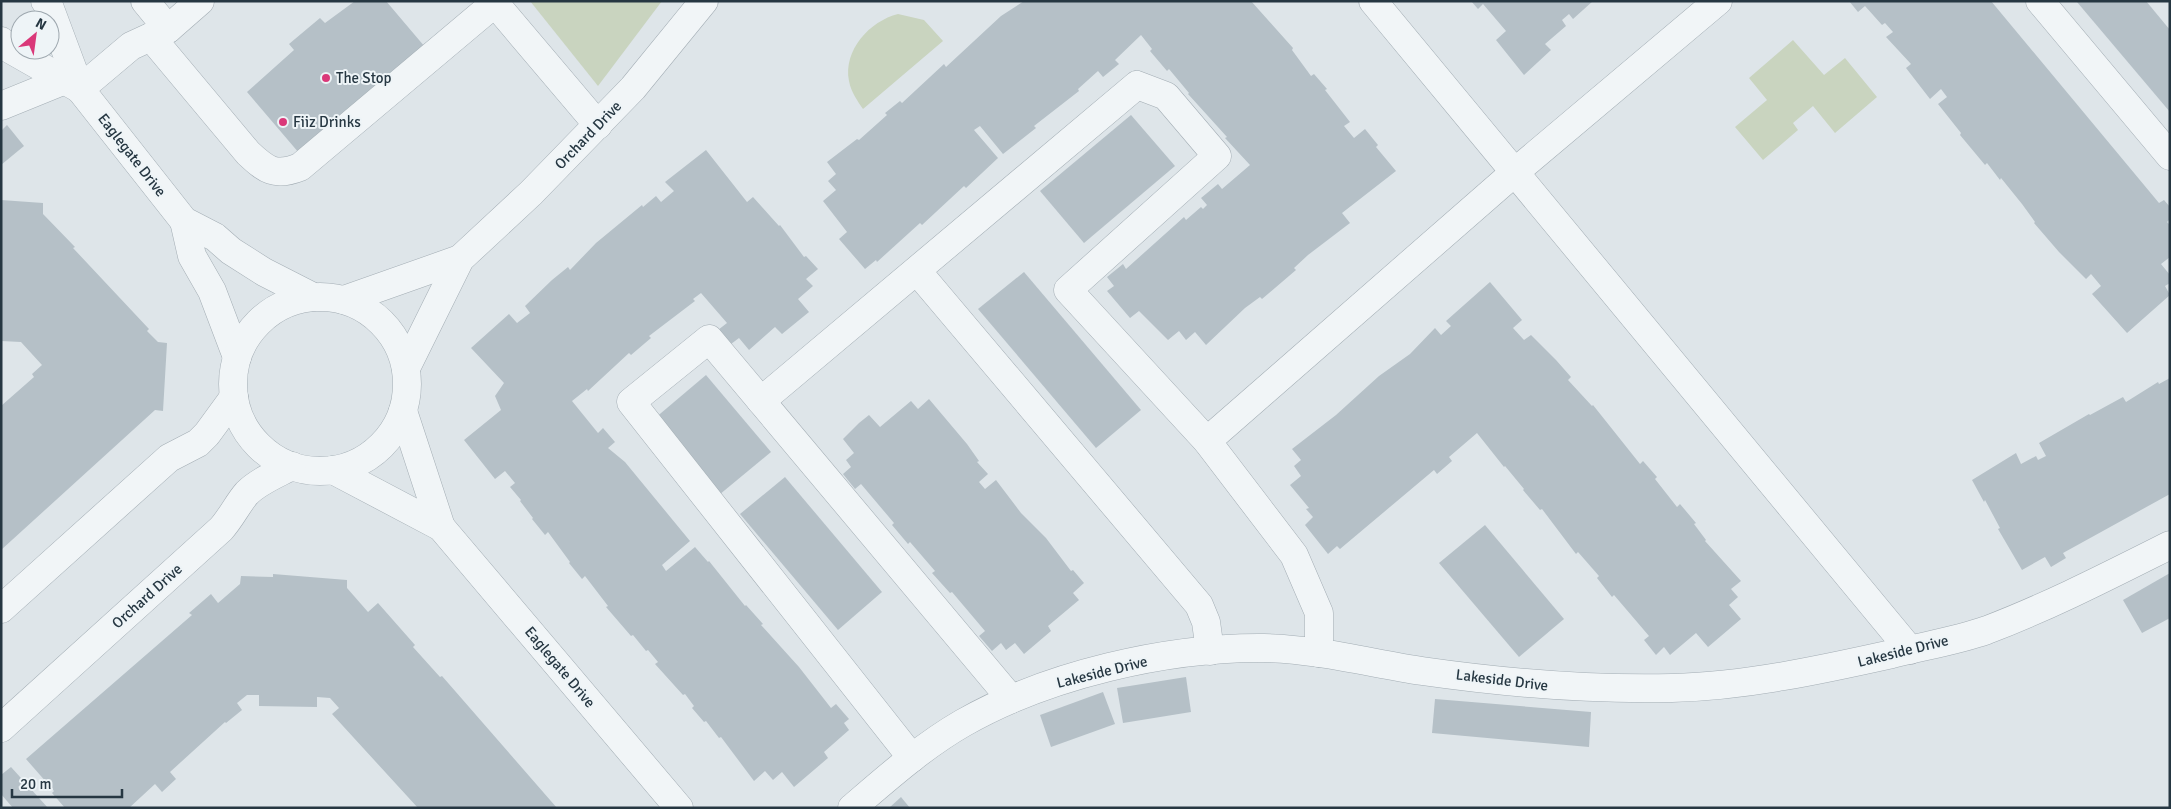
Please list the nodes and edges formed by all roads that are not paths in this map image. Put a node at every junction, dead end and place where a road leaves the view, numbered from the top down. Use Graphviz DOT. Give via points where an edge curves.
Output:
graph roads {
  1 [pos="45,1"];
  2 [pos="145,1"];
  3 [pos="704,1"];
  4 [pos="1373,1"];
  5 [pos="1718,1"];
  6 [pos="2040,1"];
  7 [pos="494,2"];
  8 [pos="191,4"];
  9 [pos="159,33"];
  10 [pos="3,52"];
  11 [pos="73,85"];
  12 [pos="1,106"];
  13 [pos="598,125"];
  14 [pos="2170,156"];
  15 [pos="1515,172"];
  16 [pos="184,220"];
  17 [pos="460,259"];
  18 [pos="917,271"];
  19 [pos="313,297"];
  20 [pos="344,300"];
  21 [pos="237,357"];
  22 [pos="406,368"];
  23 [pos="234,397"];
  24 [pos="761,401"];
  25 [pos="403,411"];
  26 [pos="1207,441"];
  27 [pos="292,466"];
  28 [pos="334,470"];
  29 [pos="441,527"];
  30 [pos="2170,545"];
  31 [pos="1,609"];
  32 [pos="1910,650"];
  33 [pos="1210,651"];
  34 [pos="1319,653"];
  35 [pos="1011,699"];
  36 [pos="1,728"];
  37 [pos="912,758"];
  38 [pos="678,808"];
  39 [pos="852,808"];
  1 -- 11 [label="street, Eaglegate Drive"];
  2 -- 9 [label="street"];
  3 -- 13 [label="street, Orchard Drive" via="633,88"];
  4 -- 15 [label="street"];
  5 -- 15 [label="street"];
  6 -- 14 [label="street"];
  7 -- 9 [label="street" via="300,167 288,172 272,172 254,159"];
  7 -- 13 [label="street"];
  8 -- 9 [label="street"];
  9 -- 11 [label="street" via="131,46"];
  10 -- 11 [label="street, Eaglegate Drive"];
  11 -- 12 [label="street"];
  11 -- 16 [label="street, Eaglegate Drive"];
  13 -- 17 [label="street, Orchard Drive"];
  15 -- 26 [label="street"];
  15 -- 32 [label="street"];
  16 -- 19 [label="street, Eaglegate Drive" via="216,237 264,272"];
  16 -- 21 [label="street, Eaglegate Drive" via="192,256 212,290"];
  17 -- 20 [label="street, Orchard Drive"];
  17 -- 22 [label="street, Orchard Drive"];
  18 -- 24 [label="street"];
  18 -- 26 [label="street" via="1137,85 1166,96 1217,156 1068,290"];
  18 -- 33 [label="street" via="1199,605 1206,622"];
  19 -- 20 [label="street"];
  19 -- 21 [label="street" via="293,301 274,310 258,323"];
  20 -- 22 [label="street" via="361,307 384,325 400,350"];
  21 -- 23 [label="street"];
  22 -- 25 [label="street" via="408,382"];
  23 -- 27 [label="street" via="253,440 271,456"];
  23 -- 31 [label="street" via="208,434 169,458"];
  24 -- 35 [label="street"];
  24 -- 37 [label="street" via="709,338 631,402"];
  25 -- 28 [label="street" via="395,429 369,456"];
  25 -- 29 [label="street, Eaglegate Drive"];
  26 -- 34 [label="street" via="1294,555 1319,612"];
  27 -- 28 [label="street"];
  27 -- 36 [label="street, Orchard Drive" via="257,484 221,529"];
  28 -- 29 [label="street, Eaglegate Drive"];
  29 -- 38 [label="street, Eaglegate Drive"];
  30 -- 32 [label="street, Lakeside Drive" via="2044,607 1982,631"];
  32 -- 34 [label="street, Lakeside Drive" via="1826,669 1676,688 1543,686 1422,671"];
  33 -- 34 [label="street, Lakeside Drive" via="1264,648"];
  33 -- 35 [label="street, Lakeside Drive" via="1118,665"];
  35 -- 37 [label="street, Lakeside Drive" via="960,724"];
  37 -- 39 [label="street, Lakeside Drive"];
}
